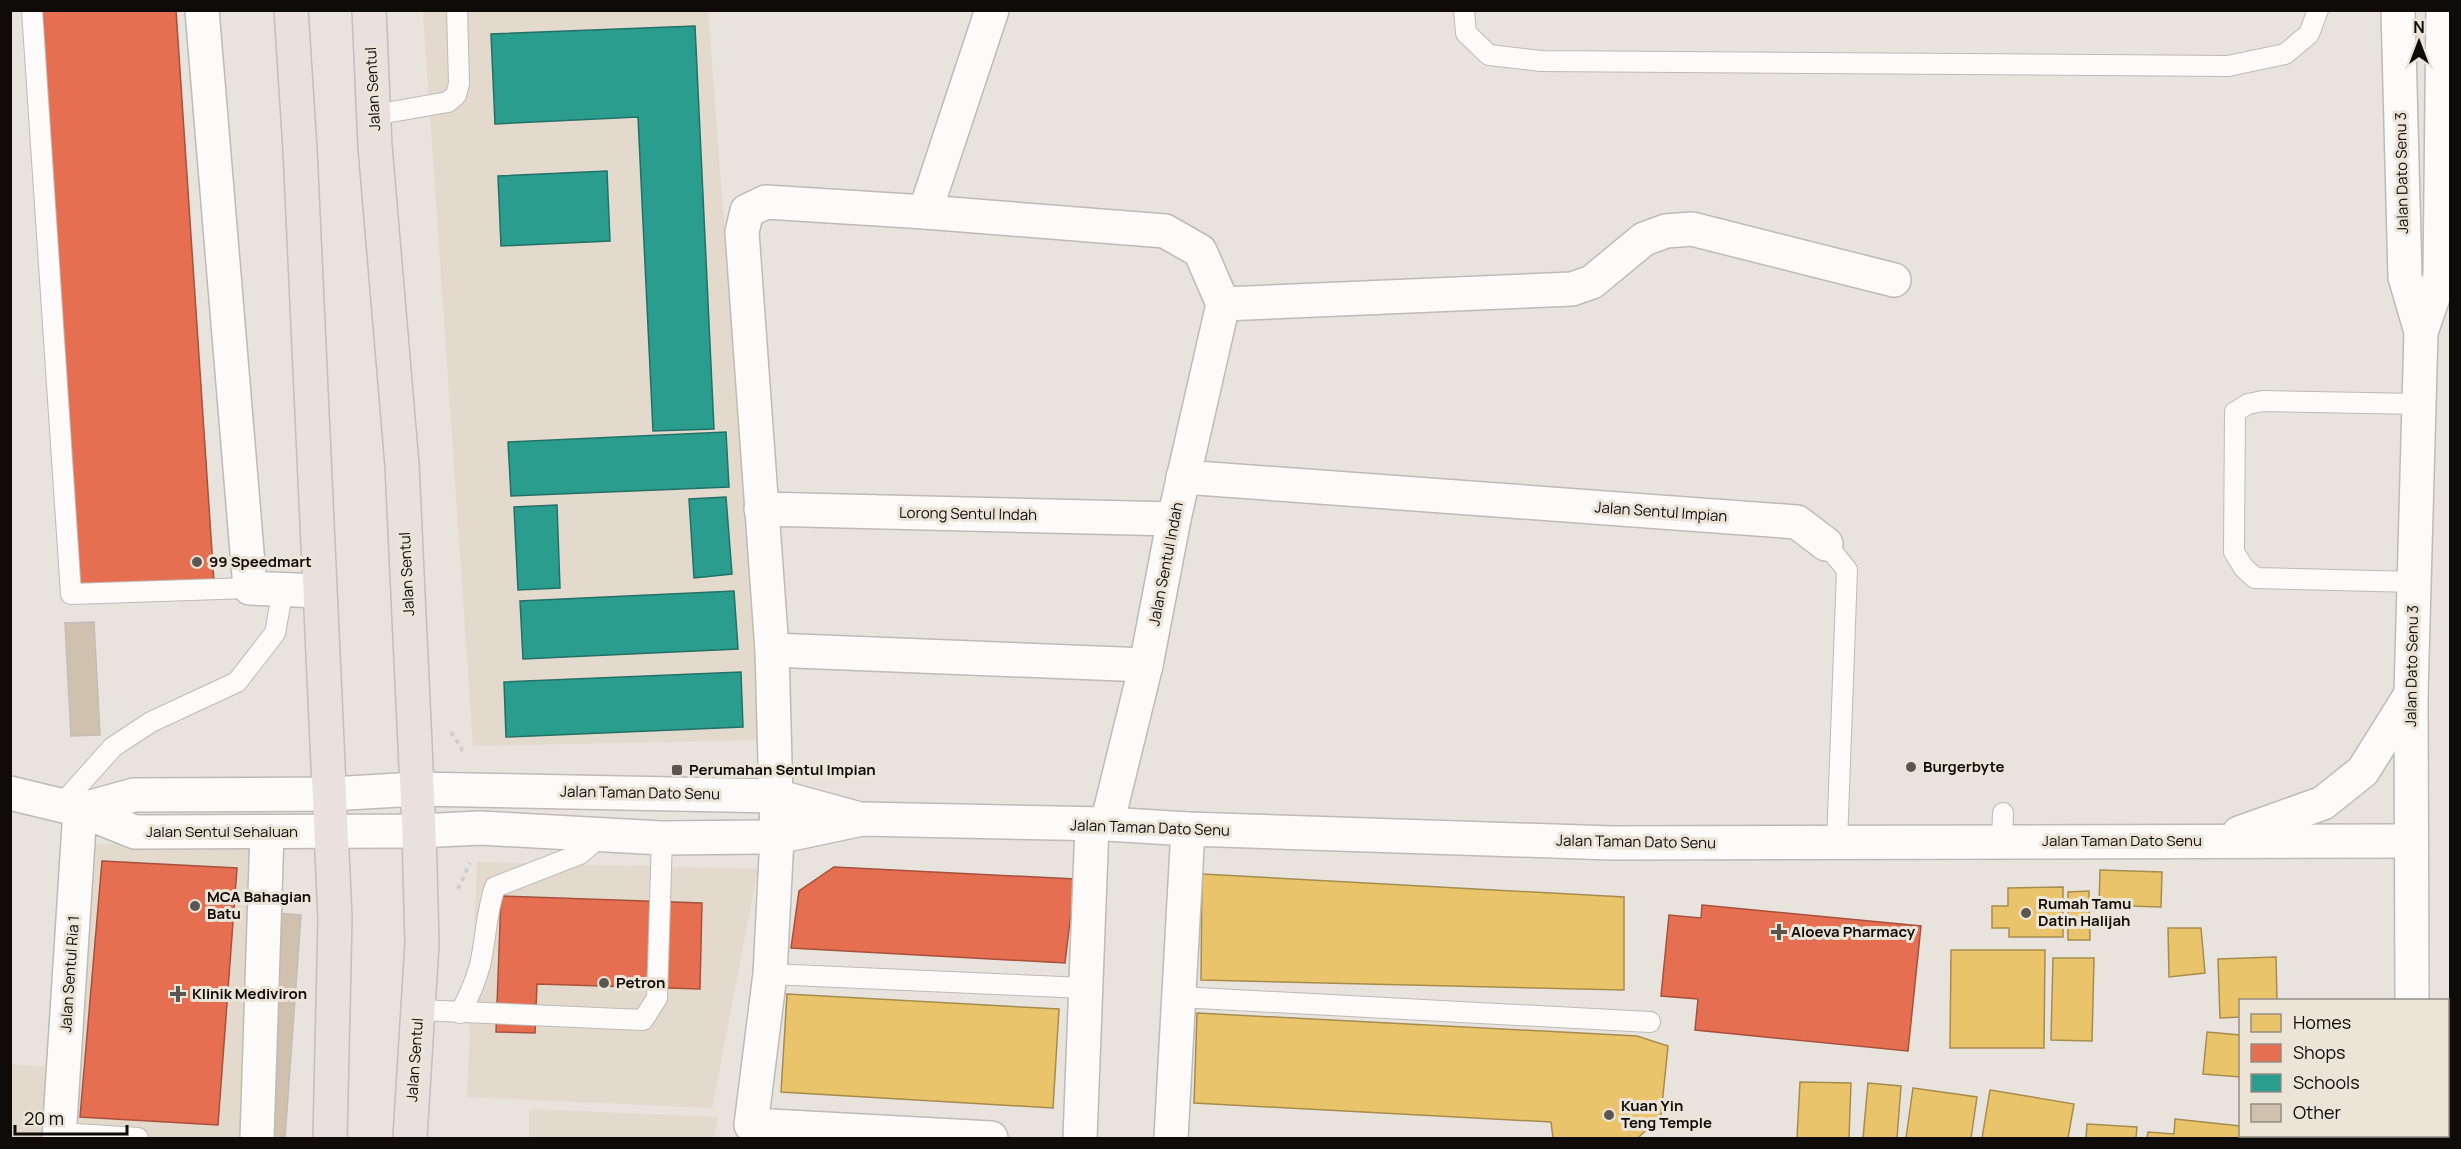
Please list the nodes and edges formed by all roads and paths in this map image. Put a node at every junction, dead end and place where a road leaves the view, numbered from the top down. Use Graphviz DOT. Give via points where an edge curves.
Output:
graph roads {
  1 [pos="32,10"];
  2 [pos="202,10"];
  3 [pos="291,10"];
  4 [pos="369,10"];
  5 [pos="457,10"];
  6 [pos="992,10"];
  7 [pos="1464,10"];
  8 [pos="2318,10"];
  9 [pos="2398,10"];
  10 [pos="2443,10"];
  11 [pos="374,115"];
  12 [pos="925,212"];
  13 [pos="2405,277"];
  14 [pos="2445,277"];
  15 [pos="1894,280"];
  16 [pos="1223,304"];
  17 [pos="2421,332"];
  18 [pos="2419,404"];
  19 [pos="1184,477"];
  20 [pos="761,509"];
  21 [pos="1174,519"];
  22 [pos="1826,544"];
  23 [pos="2414,582"];
  24 [pos="250,588"];
  25 [pos="283,589"];
  26 [pos="319,591"];
  27 [pos="772,650"];
  28 [pos="1146,665"];
  29 [pos="2411,694"];
  30 [pos="416,789"];
  31 [pos="331,794"];
  32 [pos="11,795"];
  33 [pos="776,796"];
  34 [pos="71,808"];
  35 [pos="862,819"];
  36 [pos="1100,824"];
  37 [pos="1188,829"];
  38 [pos="419,831"];
  39 [pos="267,832"];
  40 [pos="331,832"];
  41 [pos="602,835"];
  42 [pos="777,837"];
  43 [pos="662,838"];
  44 [pos="2215,841"];
  45 [pos="2411,841"];
  46 [pos="1837,843"];
  47 [pos="770,974"];
  48 [pos="1085,988"];
  49 [pos="1179,997"];
  50 [pos="2412,999"];
  51 [pos="418,1010"];
  52 [pos="460,1013"];
  53 [pos="1650,1022"];
  54 [pos="59,1136"];
  55 [pos="138,1138"];
  56 [pos="257,1138"];
  57 [pos="330,1138"];
  58 [pos="410,1138"];
  59 [pos="991,1138"];
  60 [pos="1080,1138"];
  61 [pos="1171,1138"];
  1 -- 24 [label="lane" via="71,594"];
  2 -- 24 [label="street"];
  3 -- 26 [label="main road"];
  4 -- 11 [label="main road, Jalan Sentul"];
  5 -- 11 [label="lane" via="456,95 448,102"];
  6 -- 12 [label="street"];
  7 -- 8 [label="lane" via="1466,33 1489,55 1541,61 2228,66 2285,54 2309,34"];
  9 -- 13 [label="street, Jalan Dato Senu 3"];
  10 -- 14 [label="street, Jalan Dato Senu 3"];
  11 -- 30 [label="main road, Jalan Sentul" via="402,465"];
  12 -- 16 [label="street" via="1165,231 1200,251"];
  12 -- 20 [label="street" via="766,202 747,211 742,232"];
  13 -- 14 [label="street"];
  13 -- 17 [label="street, Jalan Dato Senu 3"];
  14 -- 17 [label="street, Jalan Dato Senu 3"];
  15 -- 16 [label="street" via="1692,229 1666,231 1644,239 1592,282 1572,289"];
  16 -- 19 [label="street, Jalan Sentul Indah"];
  17 -- 18 [label="street, Jalan Dato Senu 3"];
  18 -- 23 [label="street, Jalan Dato Senu 3"];
  18 -- 23 [label="lane" via="2263,400 2235,412 2234,552 2244,568 2255,578"];
  19 -- 21 [label="street, Jalan Sentul Indah"];
  19 -- 22 [label="street, Jalan Sentul Impian" via="1797,522"];
  20 -- 21 [label="street, Lorong Sentul Indah"];
  20 -- 27 [label="street"];
  21 -- 28 [label="street, Jalan Sentul Indah"];
  22 -- 46 [label="lane, Jalan Sentul Impian" via="1847,570"];
  23 -- 29 [label="street, Jalan Dato Senu 3"];
  24 -- 25 [label="street"];
  25 -- 26 [label="street"];
  25 -- 34 [label="lane" via="275,633 237,682 151,722 113,747"];
  26 -- 31 [label="main road"];
  27 -- 28 [label="street"];
  27 -- 33 [label="street"];
  28 -- 36 [label="street, Jalan Sentul Indah"];
  29 -- 44 [label="street" via="2363,771 2323,803"];
  29 -- 45 [label="street, Jalan Dato Senu 3"];
  30 -- 31 [label="street, Jalan Taman Dato Senu"];
  30 -- 33 [label="street, Jalan Taman Dato Senu"];
  30 -- 38 [label="main road, Jalan Sentul"];
  31 -- 34 [label="street, Jalan Sentul Sehaluan" via="134,795"];
  31 -- 40 [label="main road"];
  32 -- 34 [label="street, Jalan Sentul Sehaluan"];
  33 -- 35 [label="street, Jalan Taman Dato Senu"];
  33 -- 42 [label="street"];
  34 -- 39 [label="street, Jalan Sentul Sehaluan" via="135,832"];
  34 -- 54 [label="street, Jalan Sentul Ria 1"];
  35 -- 36 [label="street, Jalan Taman Dato Senu"];
  35 -- 42 [label="street, Jalan Taman Dato Senu"];
  36 -- 37 [label="street, Jalan Taman Dato Senu"];
  36 -- 48 [label="street, Jalan Sentul Indah"];
  37 -- 46 [label="street, Jalan Taman Dato Senu" via="1612,843"];
  37 -- 49 [label="street"];
  38 -- 40 [label="street, Jalan Sentul Sehaluan"];
  38 -- 41 [label="street, Jalan Taman Dato Senu" via="480,828"];
  38 -- 51 [label="main road, Jalan Sentul" via="422,944"];
  39 -- 40 [label="street, Jalan Sentul Sehaluan"];
  39 -- 56 [label="street"];
  40 -- 57 [label="main road" via="335,918"];
  41 -- 43 [label="street, Jalan Taman Dato Senu"];
  41 -- 52 [label="lane" via="580,854 495,887 480,964 472,992"];
  42 -- 43 [label="street, Jalan Taman Dato Senu"];
  42 -- 47 [label="street"];
  43 -- 52 [label="lane" via="657,998 643,1020"];
  44 -- 45 [label="street, Jalan Taman Dato Senu"];
  44 -- 46 [label="street, Jalan Taman Dato Senu" via="2003,828"];
  45 -- 50 [label="street, Jalan Dato Senu 3"];
  47 -- 48 [label="lane"];
  47 -- 59 [label="street" via="751,1125"];
  48 -- 60 [label="street, Jalan Sentul Indah"];
  49 -- 53 [label="lane"];
  49 -- 61 [label="street"];
  51 -- 52 [label="lane"];
  51 -- 58 [label="main road, Jalan Sentul"];
  54 -- 55 [label="lane"];
}
